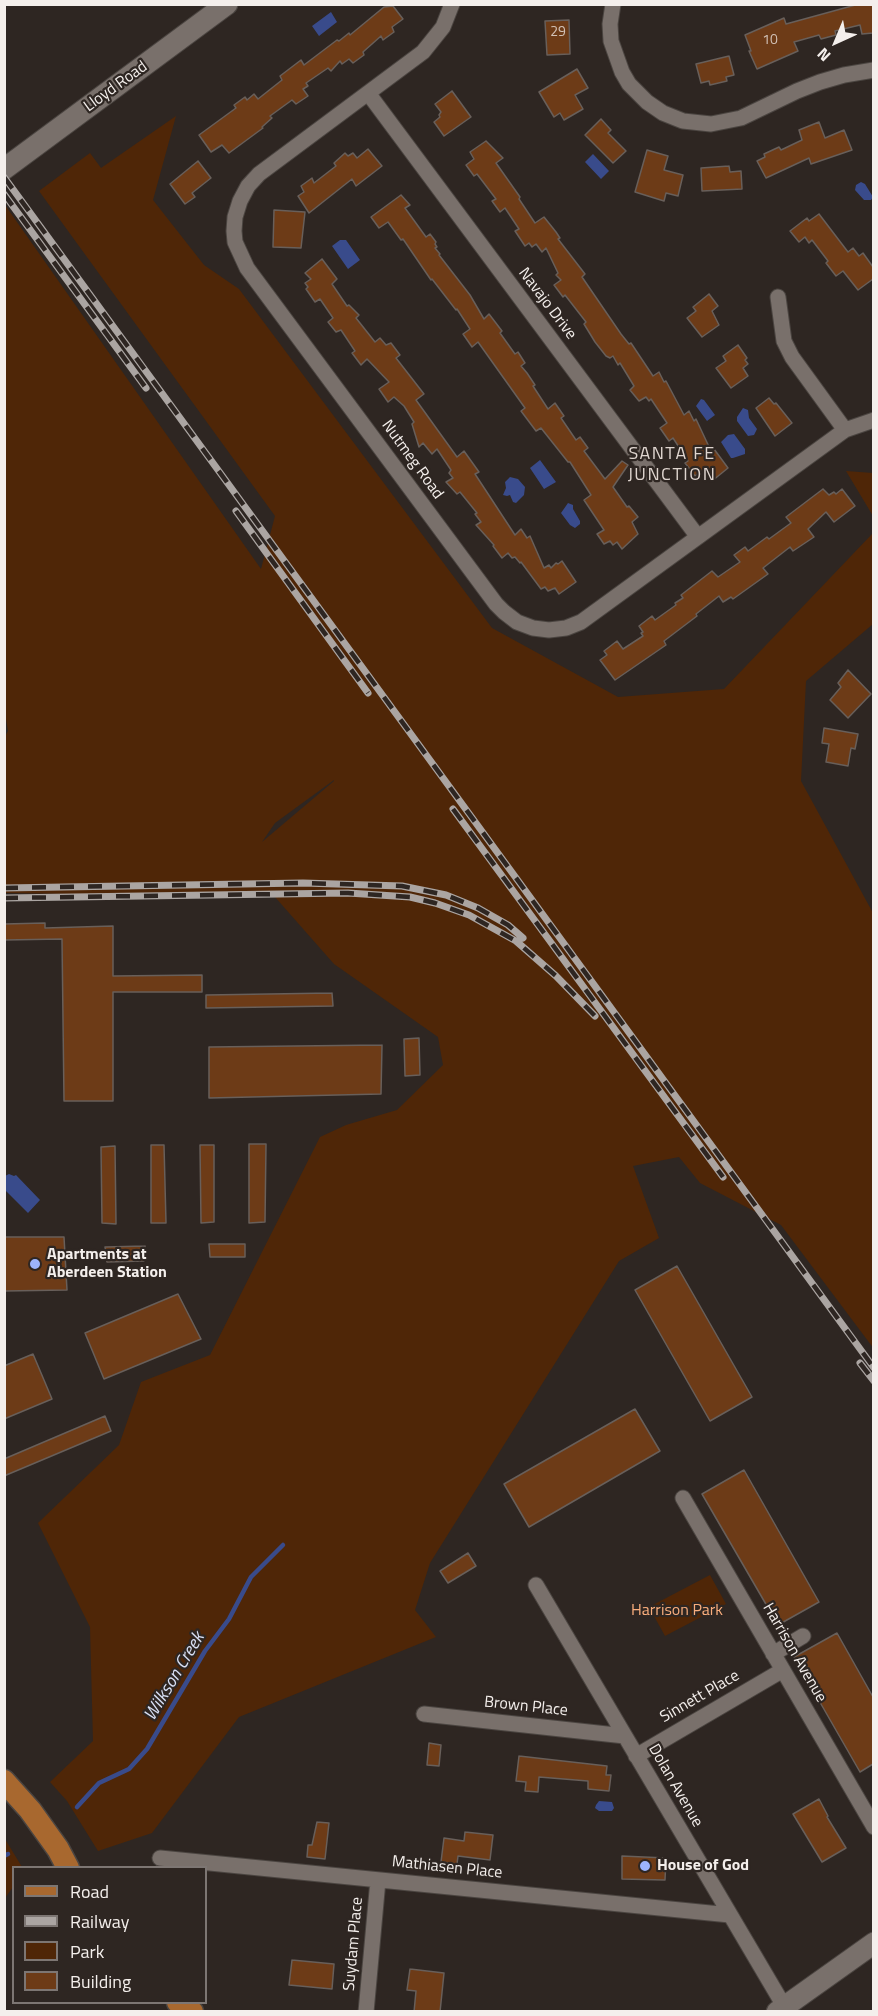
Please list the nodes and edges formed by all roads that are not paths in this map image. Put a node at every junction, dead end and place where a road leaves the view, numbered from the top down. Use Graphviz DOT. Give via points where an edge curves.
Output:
graph roads {
  1 [pos="227,4"];
  2 [pos="452,4"];
  3 [pos="613,4"];
  4 [pos="873,70"];
  5 [pos="368,93"];
  6 [pos="4,170"];
  7 [pos="778,297"];
  8 [pos="873,420"];
  9 [pos="845,430"];
  10 [pos="698,537"];
  11 [pos="682,1498"];
  12 [pos="536,1585"];
  13 [pos="803,1636"];
  14 [pos="773,1654"];
  15 [pos="783,1670"];
  16 [pos="424,1714"];
  17 [pos="625,1736"];
  18 [pos="636,1756"];
  19 [pos="4,1781"];
  20 [pos="873,1827"];
  21 [pos="160,1858"];
  22 [pos="67,1866"];
  23 [pos="378,1880"];
  24 [pos="730,1915"];
  25 [pos="873,1943"];
  26 [pos="781,2009"];
  27 [pos="366,2012"];
  1 -- 6 [label="main road, Lloyd Road"];
  2 -- 5 [label="street, Nutmeg Road" via="443,27 423,52"];
  3 -- 4 [label="street" via="611,41 629,84 663,113 684,121 711,124 741,118 813,85"];
  5 -- 10 [label="street, Navajo Drive"];
  5 -- 10 [label="street, Nutmeg Road" via="248,186 235,217 236,242 248,268 496,604 517,622 533,628 566,628 588,618"];
  7 -- 9 [label="street" via="784,341 792,357"];
  8 -- 9 [label="street, Nutmeg Road"];
  9 -- 10 [label="street, Nutmeg Road"];
  11 -- 14 [label="street, Harrison Avenue"];
  12 -- 17 [label="street, Dolan Avenue"];
  13 -- 14 [label="street"];
  14 -- 15 [label="street, Harrison Avenue"];
  15 -- 18 [label="street, Sinnett Place"];
  15 -- 20 [label="street, Harrison Avenue"];
  16 -- 17 [label="street, Brown Place"];
  17 -- 18 [label="street, Dolan Avenue"];
  18 -- 24 [label="street, Dolan Avenue"];
  19 -- 22 [label="main road" via="30,1810"];
  21 -- 23 [label="street, Mathiasen Place"];
  23 -- 24 [label="street, Mathiasen Place"];
  23 -- 27 [label="street, Suydam Place"];
  24 -- 26 [label="street, Dolan Avenue"];
  25 -- 26 [label="main road"];
}
